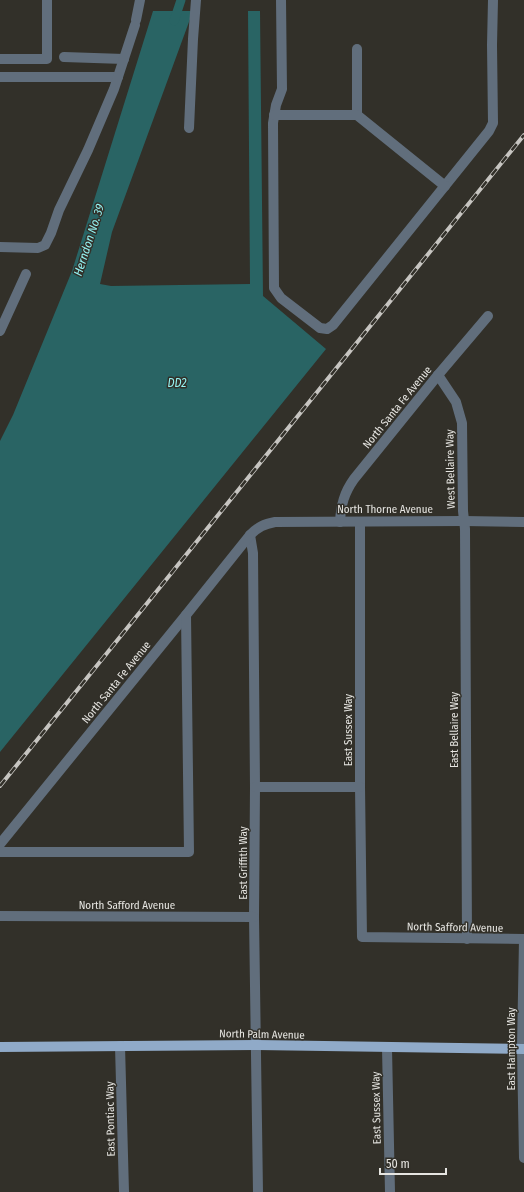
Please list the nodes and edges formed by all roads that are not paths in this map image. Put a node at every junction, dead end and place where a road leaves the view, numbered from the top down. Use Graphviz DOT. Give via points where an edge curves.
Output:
graph roads {
  1 [pos="48,0"];
  2 [pos="140,0"];
  3 [pos="196,0"];
  4 [pos="281,0"];
  5 [pos="493,0"];
  6 [pos="357,49"];
  7 [pos="64,57"];
  8 [pos="0,59"];
  9 [pos="124,59"];
  10 [pos="0,77"];
  11 [pos="118,77"];
  12 [pos="274,115"];
  13 [pos="357,115"];
  14 [pos="189,128"];
  15 [pos="445,186"];
  16 [pos="0,247"];
  17 [pos="26,274"];
  18 [pos="488,316"];
  19 [pos="0,331"];
  20 [pos="438,375"];
  21 [pos="464,521"];
  22 [pos="340,522"];
  23 [pos="360,522"];
  24 [pos="524,522"];
  25 [pos="250,535"];
  26 [pos="186,615"];
  27 [pos="255,787"];
  28 [pos="360,787"];
  29 [pos="0,844"];
  30 [pos="0,852"];
  31 [pos="0,916"];
  32 [pos="254,917"];
  33 [pos="362,937"];
  34 [pos="467,939"];
  35 [pos="524,939"];
  36 [pos="257,1045"];
  37 [pos="120,1046"];
  38 [pos="0,1047"];
  39 [pos="387,1048"];
  40 [pos="523,1049"];
  41 [pos="524,1158"];
  42 [pos="124,1192"];
  43 [pos="258,1192"];
  44 [pos="390,1192"];
  1 -- 8 [label="street" via="47,58"];
  2 -- 9 [label="street" via="136,23"];
  3 -- 14 [label="street"];
  4 -- 12 [label="street" via="282,89"];
  5 -- 15 [label="street" via="493,123"];
  6 -- 13 [label="street"];
  7 -- 9 [label="street"];
  9 -- 11 [label="street"];
  10 -- 11 [label="street"];
  11 -- 16 [label="street" via="45,245 38,248"];
  12 -- 13 [label="street"];
  12 -- 15 [label="street" via="274,288 281,298 320,328 327,329 333,325"];
  13 -- 15 [label="street"];
  17 -- 19 [label="street"];
  18 -- 20 [label="street, North Santa Fe Avenue"];
  20 -- 21 [label="street, West Bellaire Way" via="456,402 462,423"];
  20 -- 22 [label="street, North Santa Fe Avenue" via="348,488 341,504"];
  21 -- 23 [label="street, North Thorne Avenue"];
  21 -- 24 [label="street, North Thorne Avenue"];
  21 -- 34 [label="street, East Bellaire Way"];
  22 -- 23 [label="street, North Thorne Avenue"];
  22 -- 25 [label="street, North Thorne Avenue" via="274,522 258,527"];
  23 -- 28 [label="street, East Sussex Way"];
  25 -- 26 [label="street, North Santa Fe Avenue"];
  25 -- 27 [label="street, East Griffith Way" via="253,553"];
  26 -- 29 [label="street, North Santa Fe Avenue"];
  26 -- 30 [label="street" via="189,852"];
  27 -- 28 [label="street"];
  27 -- 32 [label="street, East Griffith Way"];
  28 -- 33 [label="street, East Sussex Way"];
  31 -- 32 [label="street, North Safford Avenue"];
  32 -- 36 [label="street, East Griffith Way"];
  33 -- 34 [label="street, North Safford Avenue"];
  34 -- 35 [label="street, North Safford Avenue"];
  35 -- 40 [label="street, East Hampton Way"];
  36 -- 37 [label="main road, North Palm Avenue"];
  36 -- 39 [label="main road, North Palm Avenue"];
  36 -- 43 [label="street, East Griffith Way"];
  37 -- 38 [label="main road, North Palm Avenue"];
  37 -- 42 [label="street, East Pontiac Way"];
  39 -- 40 [label="main road, North Palm Avenue"];
  39 -- 44 [label="street, East Sussex Way"];
  40 -- 41 [label="street, East Hampton Way"];
}
